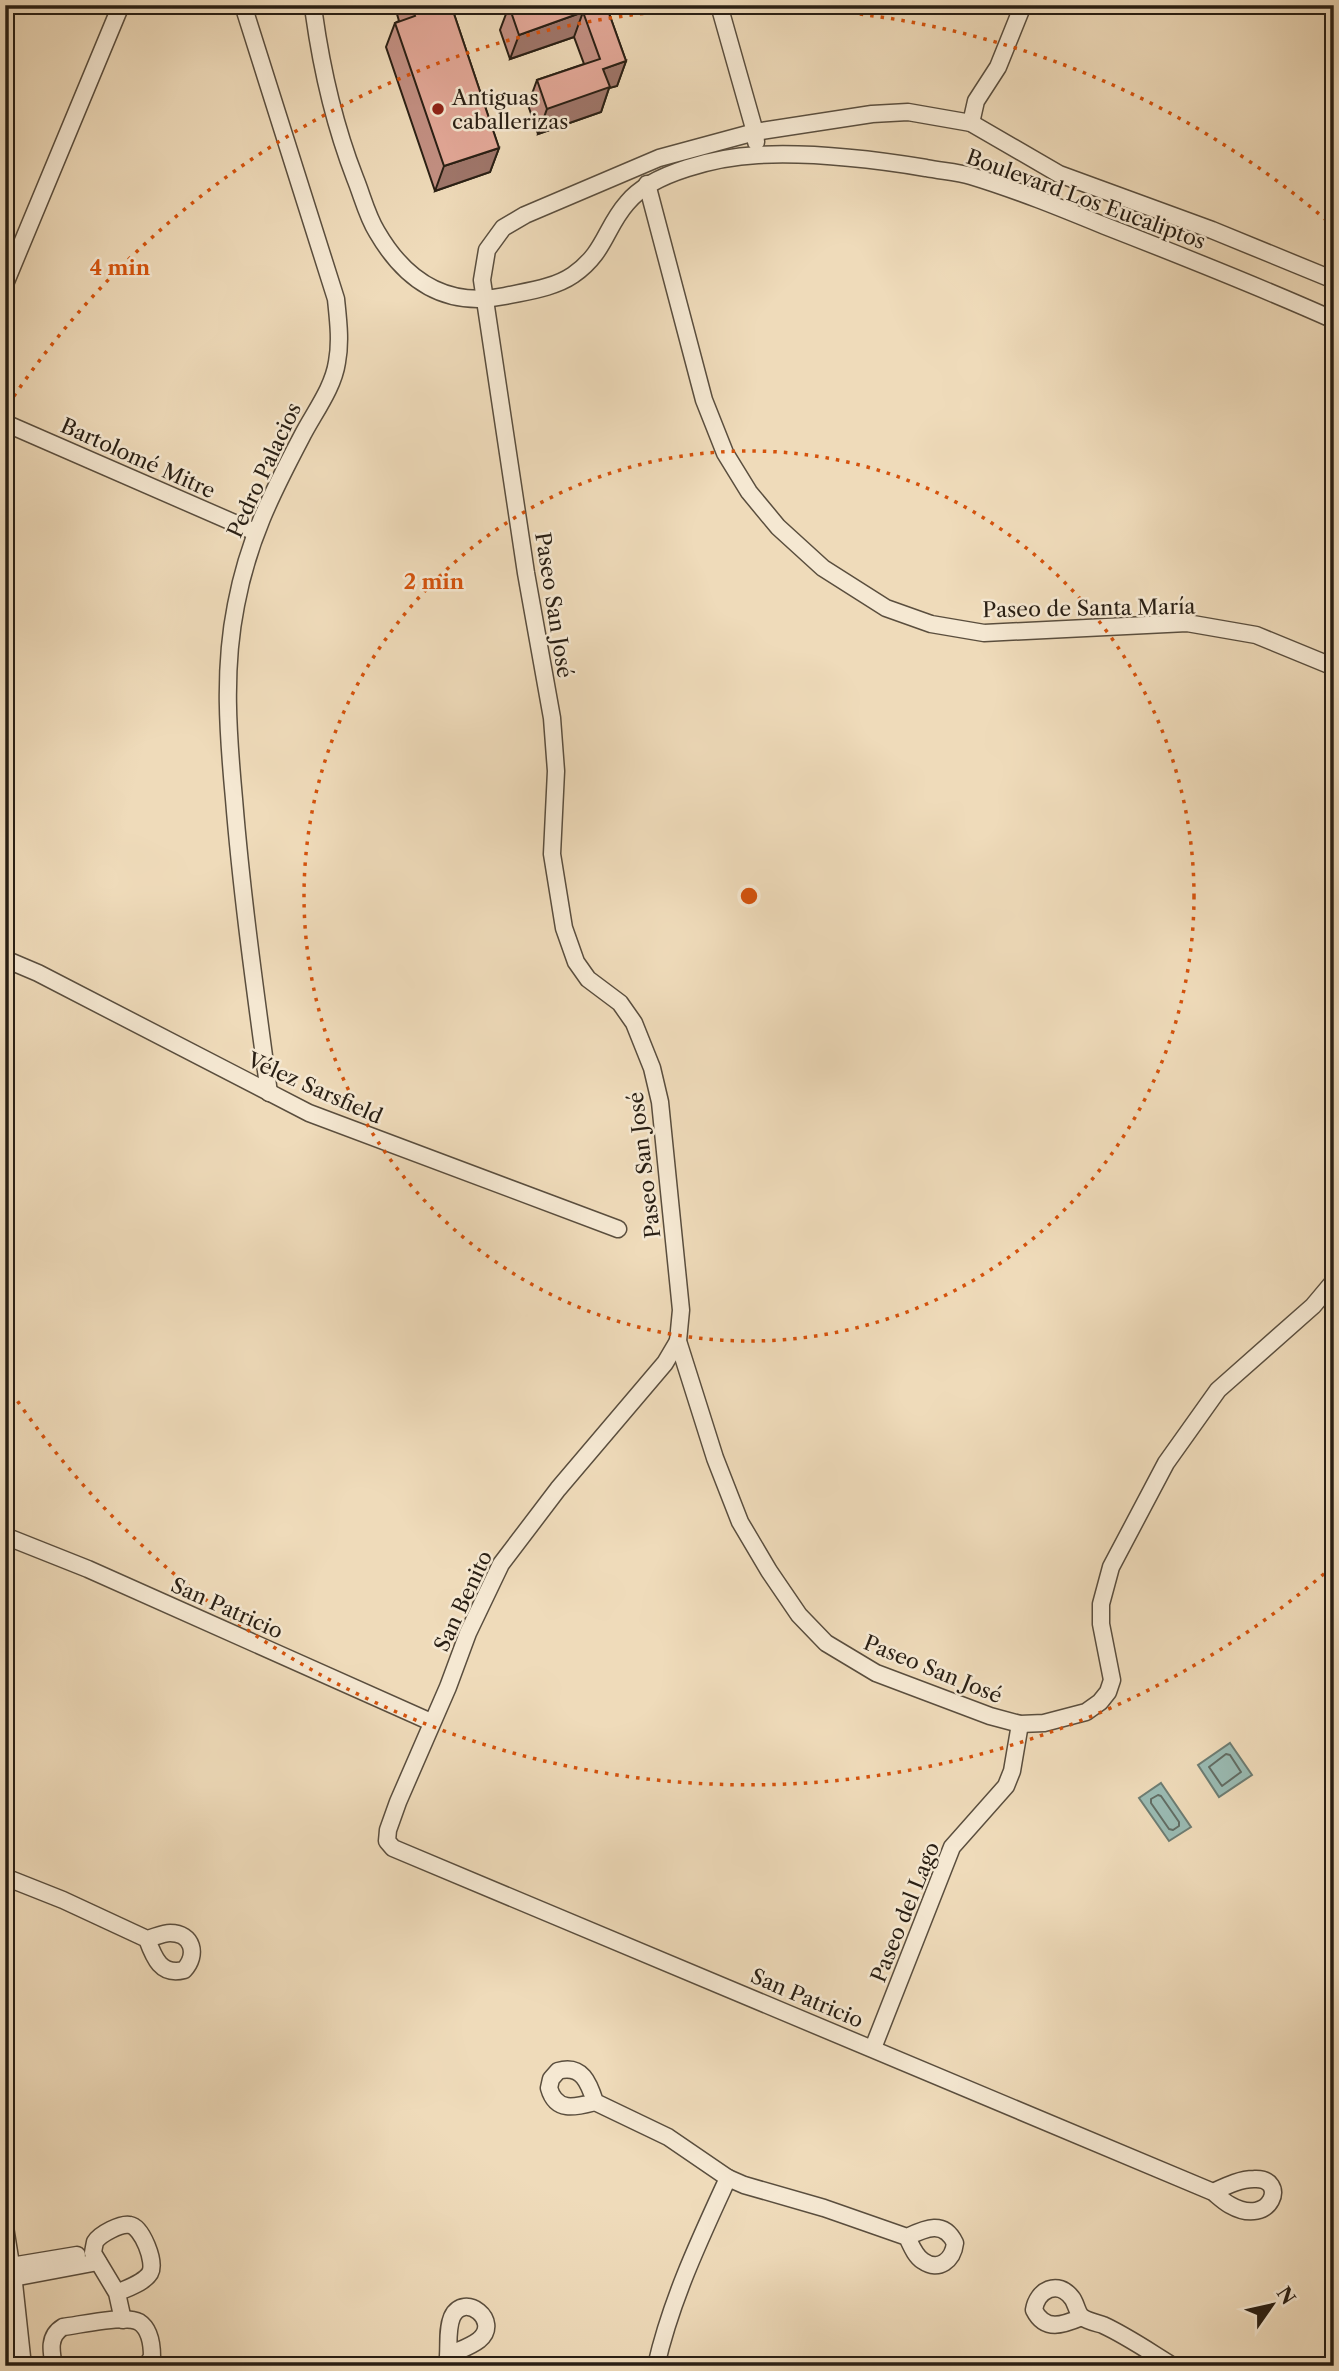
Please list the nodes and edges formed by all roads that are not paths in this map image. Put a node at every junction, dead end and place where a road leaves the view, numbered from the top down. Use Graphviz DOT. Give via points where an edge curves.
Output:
graph roads {
  1 [pos="121,5"];
  2 [pos="243,5"];
  3 [pos="316,5"];
  4 [pos="719,5"];
  5 [pos="1023,5"];
  6 [pos="971,123"];
  7 [pos="755,132"];
  8 [pos="756,155"];
  9 [pos="647,184"];
  10 [pos="1334,280"];
  11 [pos="5,284"];
  12 [pos="485,300"];
  13 [pos="1334,320"];
  14 [pos="5,423"];
  15 [pos="255,532"];
  16 [pos="1334,667"];
  17 [pos="5,959"];
  18 [pos="269,1094"];
  19 [pos="618,1229"];
  20 [pos="1334,1281"];
  21 [pos="678,1341"];
  22 [pos="5,1536"];
  23 [pos="432,1721"];
  24 [pos="1020,1724"];
  25 [pos="387,1841"];
  26 [pos="5,1877"];
  27 [pos="147,1939"];
  28 [pos="873,2048"];
  29 [pos="595,2102"];
  30 [pos="728,2178"];
  31 [pos="1213,2192"];
  32 [pos="5,2227"];
  33 [pos="907,2236"];
  34 [pos="96,2257"];
  35 [pos="12,2272"];
  36 [pos="117,2293"];
  37 [pos="1082,2317"];
  38 [pos="123,2320"];
  39 [pos="23,2366"];
  40 [pos="54,2366"];
  41 [pos="146,2366"];
  42 [pos="656,2366"];
  43 [pos="1173,2366"];
  1 -- 11 [label="street"];
  2 -- 15 [label="street, Pedro Palacios" via="336,299 339,326 331,382"];
  3 -- 12 [label="street" via="321,69 338,134 375,229 412,276 437,292"];
  4 -- 7 [label="street"];
  5 -- 6 [label="street" via="998,67 976,101"];
  6 -- 7 [label="street, Boulevard Los Eucaliptos" via="908,112"];
  6 -- 10 [label="street, Boulevard Los Eucaliptos" via="1059,174"];
  7 -- 8 [label="street"];
  7 -- 12 [label="street, Boulevard Los Eucaliptos" via="659,158 503,228 487,250 482,280"];
  8 -- 9 [label="street, Boulevard Los Eucaliptos" via="693,166"];
  8 -- 13 [label="street, Boulevard Los Eucaliptos" via="841,156 968,175 1237,276"];
  9 -- 12 [label="street, Boulevard Los Eucaliptos" via="626,203 590,263 570,278"];
  9 -- 16 [label="street, Paseo de Santa María" via="704,400 725,453 778,527 824,568 886,608 930,624 984,633 1187,623 1256,635"];
  12 -- 21 [label="street, Paseo San José" via="552,718 556,771 552,854 564,928 576,962 588,979 620,1003 634,1023 652,1068 660,1102 681,1310"];
  14 -- 15 [label="street, Bartolomé Mitre"];
  15 -- 18 [label="street, Pedro Palacios" via="235,607 226,696 236,831"];
  17 -- 18 [label="street, Vélez Sarsfield"];
  18 -- 19 [label="street, Vélez Sarsfield" via="382,1142"];
  20 -- 24 [label="street" via="1314,1306 1218,1390 1143,1504 1111,1567 1101,1604 1112,1680 1108,1692 1086,1712"];
  21 -- 23 [label="street, San Benito" via="665,1363 505,1557"];
  21 -- 24 [label="street, Paseo San José" via="740,1522 813,1631 876,1673"];
  22 -- 23 [label="street, San Patricio"];
  23 -- 25 [label="street, San Benito"];
  24 -- 28 [label="street, Paseo del Lago" via="1006,1786 951,1847"];
  25 -- 28 [label="street, San Patricio" via="393,1848"];
  26 -- 27 [label="street"];
  28 -- 31 [label="street, San Patricio"];
  29 -- 30 [label="street" via="684,2147"];
  30 -- 33 [label="street"];
  30 -- 42 [label="street" via="680,2290"];
  32 -- 35 [label="street"];
  34 -- 35 [label="street"];
  34 -- 36 [label="street"];
  34 -- 36 [label="street" via="95,2242 102,2235 129,2224 137,2228 152,2268 148,2276"];
  35 -- 39 [label="street"];
  36 -- 38 [label="street"];
  37 -- 43 [label="street" via="1136,2342"];
  38 -- 40 [label="street" via="58,2330 51,2340"];
  38 -- 41 [label="street" via="136,2320 148,2334 152,2357"];
}
